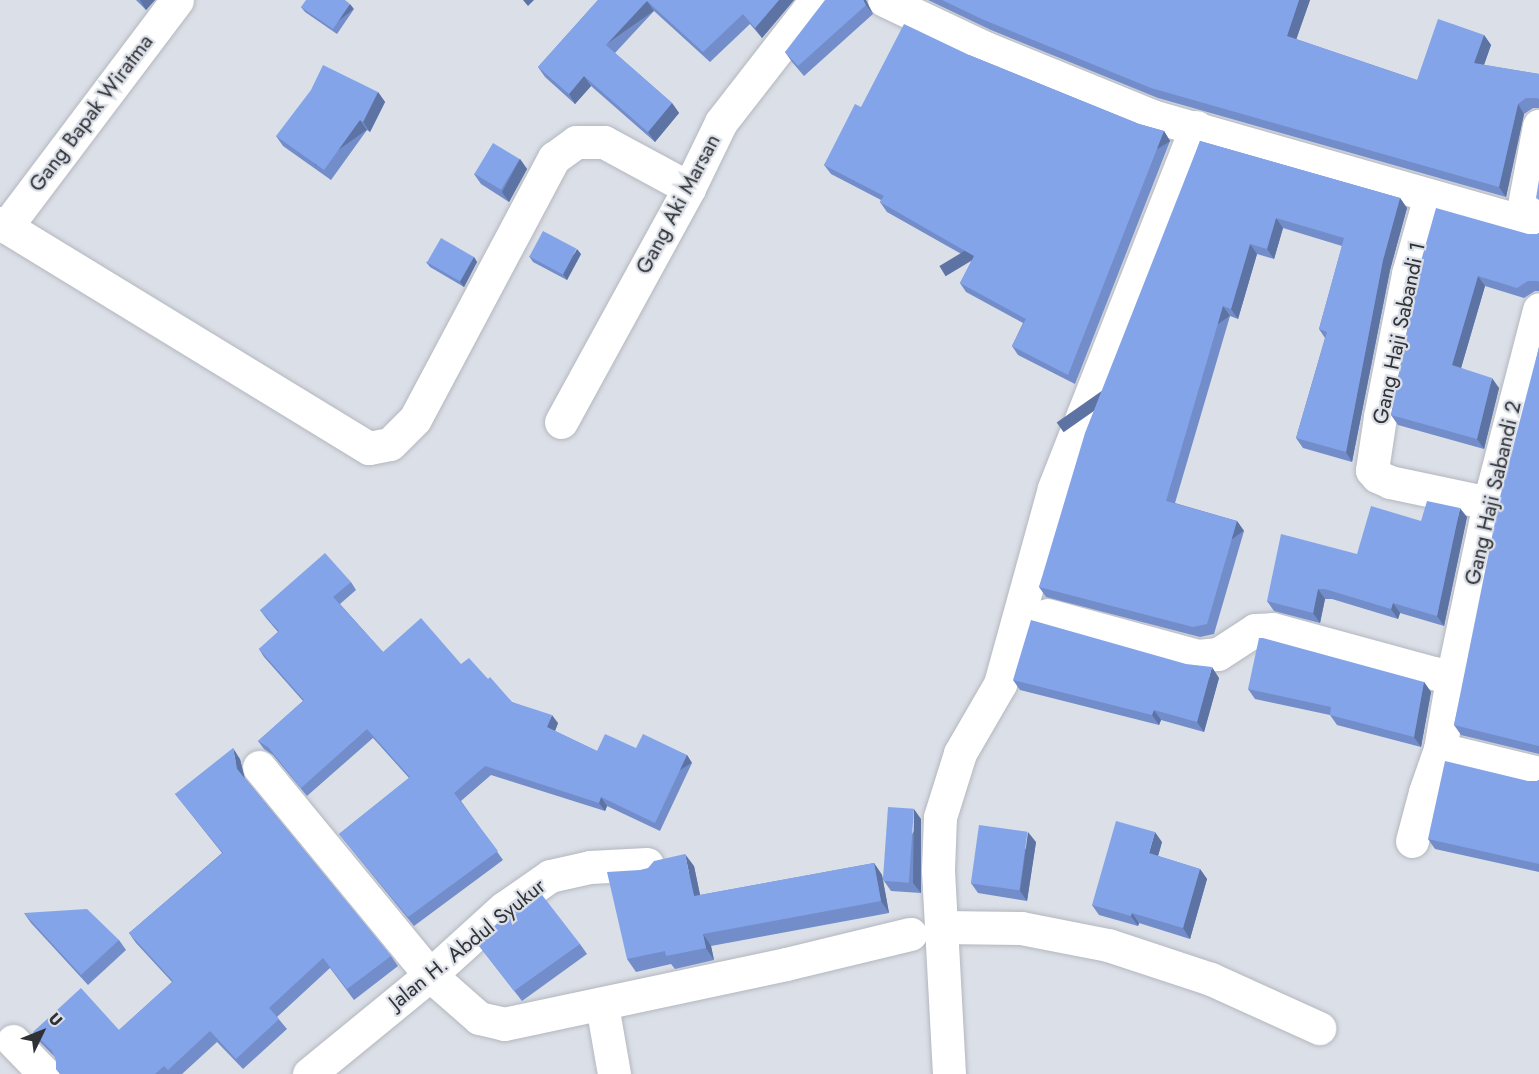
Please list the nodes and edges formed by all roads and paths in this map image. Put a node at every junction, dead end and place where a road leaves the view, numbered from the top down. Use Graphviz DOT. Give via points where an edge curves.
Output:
graph roads {
  1 [pos="177,0"];
  2 [pos="816,0"];
  3 [pos="884,0"];
  4 [pos="1539,126"];
  5 [pos="1196,127"];
  6 [pos="689,188"];
  7 [pos="1430,196"];
  8 [pos="1530,224"];
  9 [pos="3,225"];
  10 [pos="1539,309"];
  11 [pos="561,422"];
  12 [pos="1489,503"];
  13 [pos="1047,615"];
  14 [pos="1452,679"];
  15 [pos="1440,749"];
  16 [pos="259,767"];
  17 [pos="1539,773"];
  18 [pos="1412,841"];
  19 [pos="647,864"];
  20 [pos="925,931"];
  21 [pos="430,975"];
  22 [pos="602,1005"];
  23 [pos="1319,1028"];
  24 [pos="311,1073"];
  25 [pos="614,1074"];
  26 [pos="949,1074"];
  1 -- 9 [label="street, Gang Bapak Wiratma"];
  2 -- 6 [label="street, Gang Aki Marsan" via="721,122"];
  3 -- 5 [label="street" via="1088,92 1152,116"];
  4 -- 8 [label="street"];
  5 -- 7 [label="street"];
  5 -- 20 [label="street" via="1054,488 1000,684 960,753 940,817 938,869"];
  6 -- 9 [label="street" via="604,142 576,142 554,158 415,419 390,444 369,448"];
  6 -- 11 [label="street, Gang Aki Marsan"];
  7 -- 8 [label="street"];
  7 -- 12 [label="street, Gang Haji Sabandi 1" via="1408,274 1372,470 1390,482"];
  10 -- 12 [label="street, Gang Haji Sabandi 2"];
  12 -- 14 [label="street, Gang Haji Sabandi 2"];
  13 -- 14 [label="street" via="1198,656 1218,654 1255,630 1272,629"];
  14 -- 15 [label="street, Gang Haji Sabandi 2"];
  15 -- 17 [label="street"];
  15 -- 18 [label="street, Gang Haji Sabandi 2"];
  16 -- 21 [label="street"];
  19 -- 21 [label="street, Jalan H. Abdul Syukur" via="590,867 550,876 504,908"];
  20 -- 22 [label="street"];
  20 -- 23 [label="street" via="1021,927 1108,945 1211,979"];
  20 -- 26 [label="street"];
  21 -- 22 [label="street" via="479,1018 504,1024"];
  21 -- 24 [label="street, Jalan H. Abdul Syukur"];
  22 -- 25 [label="street"];
}
